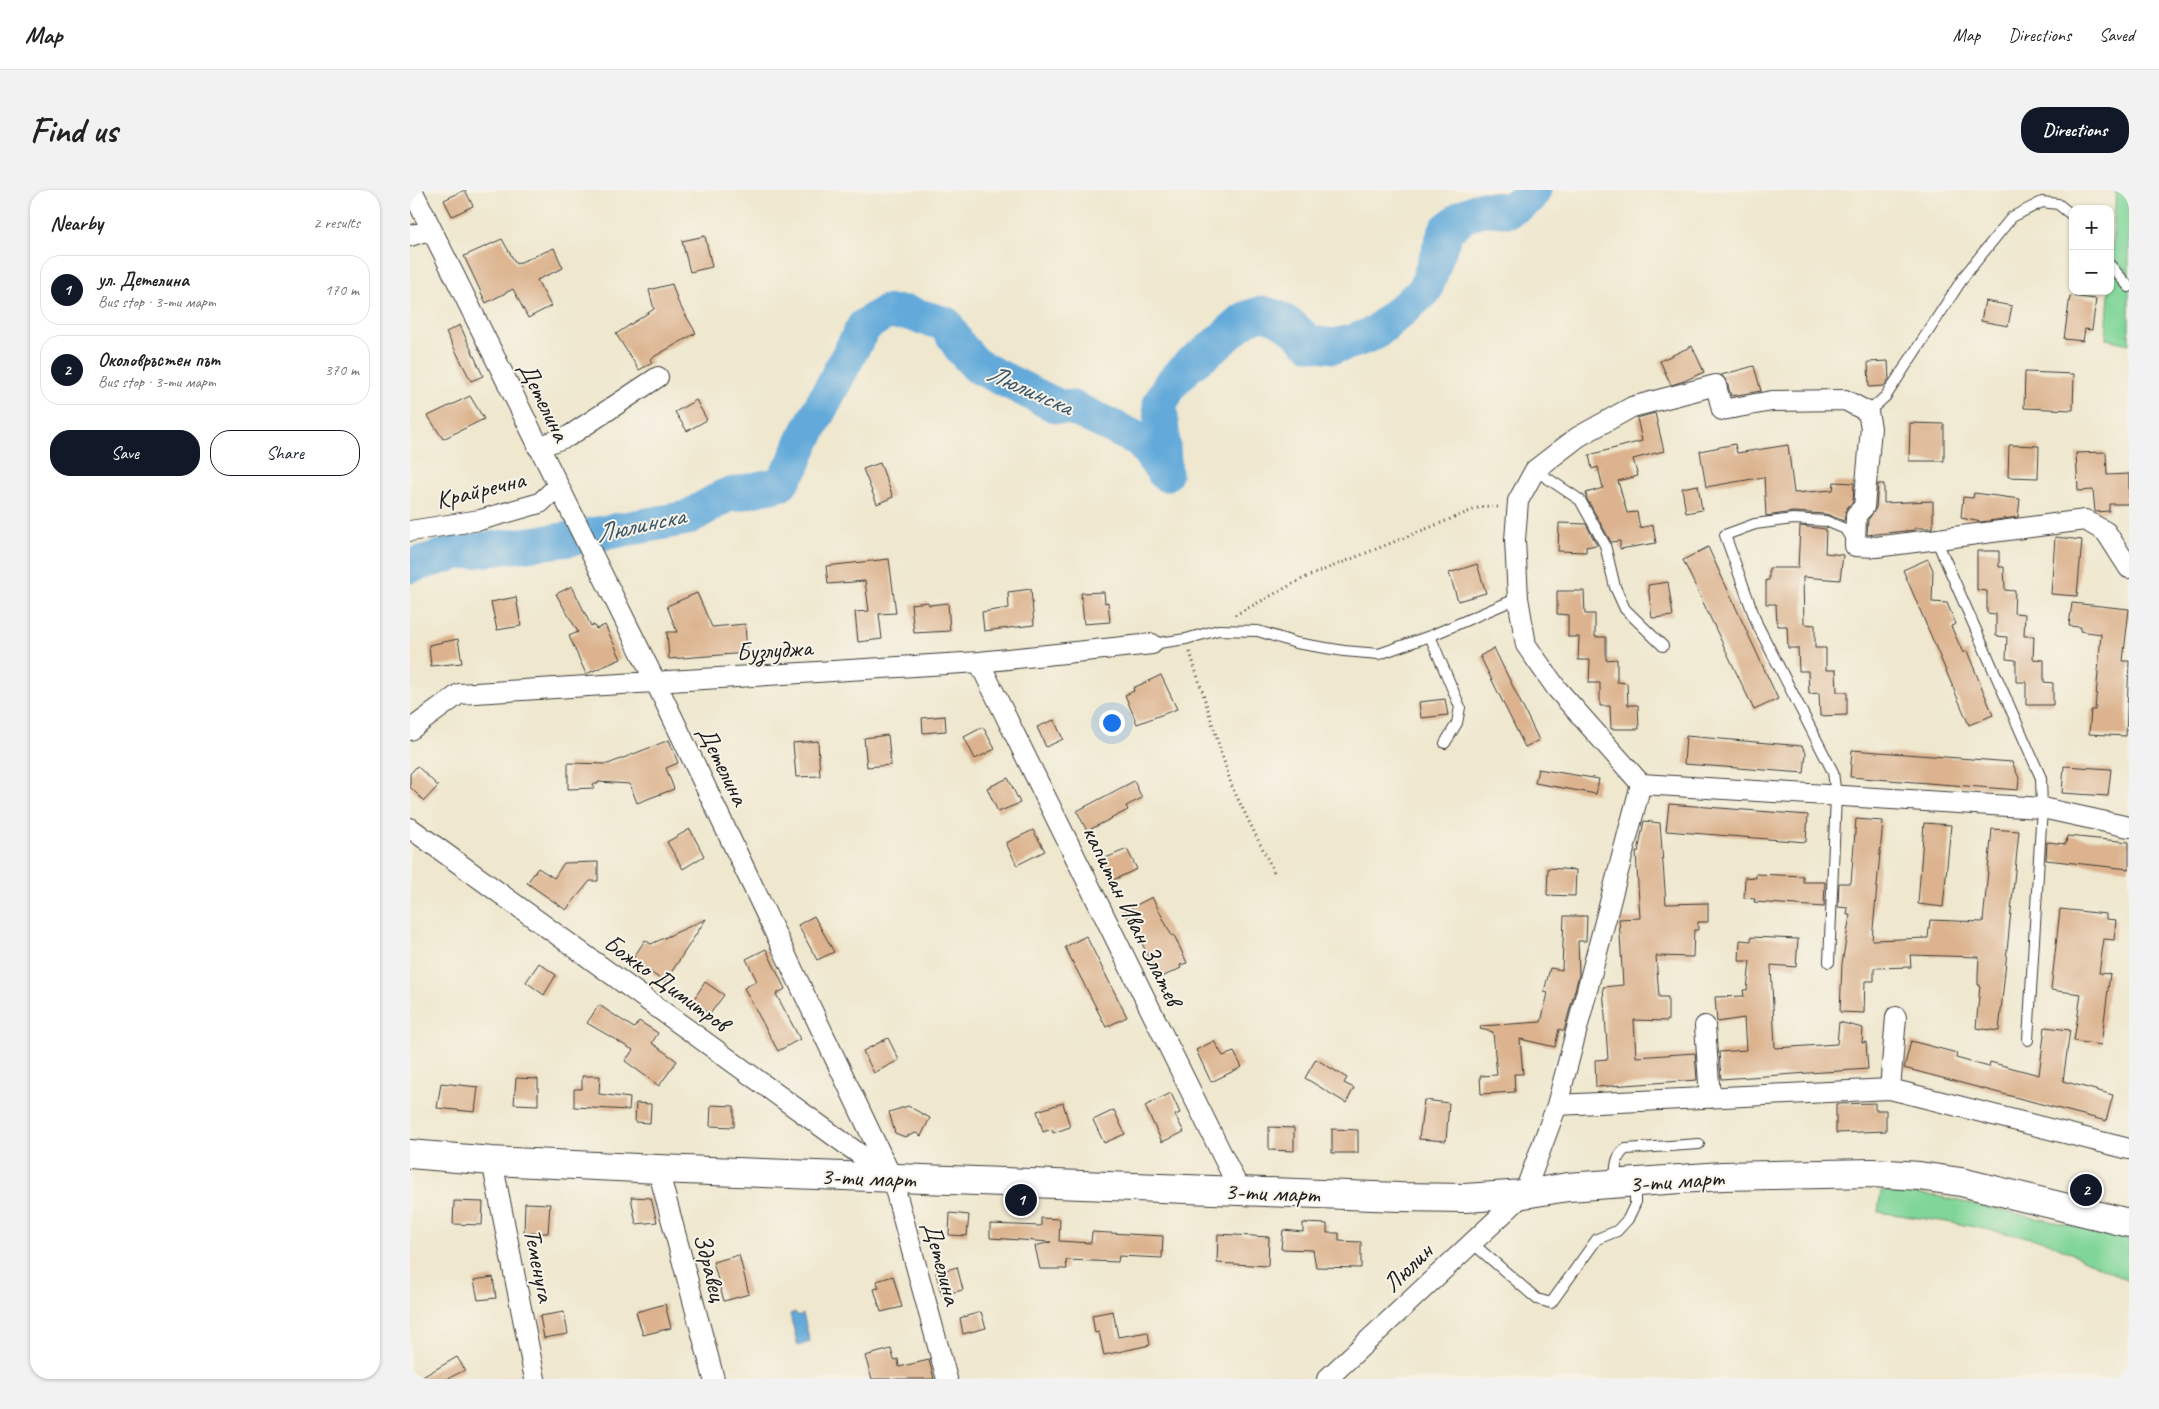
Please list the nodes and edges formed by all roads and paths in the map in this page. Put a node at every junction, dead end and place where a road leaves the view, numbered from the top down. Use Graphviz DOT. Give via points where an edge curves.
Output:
graph roads {
  1 [pos="412,190"];
  2 [pos="2069,213"];
  3 [pos="431,229"];
  4 [pos="410,236"];
  5 [pos="2114,270"];
  6 [pos="2129,287"];
  7 [pos="658,377"];
  8 [pos="1868,412"];
  9 [pos="538,447"];
  10 [pos="1536,470"];
  11 [pos="558,486"];
  12 [pos="1518,501"];
  13 [pos="410,531"];
  14 [pos="1936,539"];
  15 [pos="1855,546"];
  16 [pos="2129,568"];
  17 [pos="1518,598"];
  18 [pos="1203,634"];
  19 [pos="1430,636"];
  20 [pos="1186,639"];
  21 [pos="1152,644"];
  22 [pos="1663,646"];
  23 [pos="979,662"];
  24 [pos="656,683"];
  25 [pos="410,730"];
  26 [pos="1445,743"];
  27 [pos="1641,784"];
  28 [pos="1836,796"];
  29 [pos="2042,808"];
  30 [pos="2129,827"];
  31 [pos="410,828"];
  32 [pos="1274,872"];
  33 [pos="1828,962"];
  34 [pos="1896,1017"];
  35 [pos="1705,1026"];
  36 [pos="2028,1040"];
  37 [pos="1890,1090"];
  38 [pos="1710,1098"];
  39 [pos="1557,1105"];
  40 [pos="1699,1144"];
  41 [pos="2129,1149"];
  42 [pos="410,1154"];
  43 [pos="492,1161"];
  44 [pos="658,1169"];
  45 [pos="892,1178"];
  46 [pos="1625,1183"];
  47 [pos="1240,1191"];
  48 [pos="1524,1194"];
  49 [pos="2129,1223"];
  50 [pos="1471,1242"];
  51 [pos="535,1379"];
  52 [pos="714,1379"];
  53 [pos="947,1379"];
  54 [pos="1327,1379"];
  1 -- 3 [label="street, Детелина"];
  2 -- 8 [label="lane" via="2058,204 2042,202 2012,217 1965,275 1886,396"];
  3 -- 4 [label="street"];
  3 -- 9 [label="street, Детелина"];
  5 -- 6 [label="lane"];
  7 -- 9 [label="street" via="569,436"];
  8 -- 10 [label="street" via="1845,400 1772,401 1722,410 1716,385 1632,407 1578,437"];
  8 -- 15 [label="street" via="1871,428 1864,507 1856,515"];
  9 -- 11 [label="street, Детелина"];
  10 -- 12 [label="street"];
  10 -- 22 [label="lane" via="1580,500 1605,545 1614,588 1625,609"];
  11 -- 13 [label="street, Крайречна" via="540,503 480,520"];
  11 -- 24 [label="street, Детелина"];
  12 -- 17 [label="street"];
  12 -- 18 [label="path" via="1496,507 1483,506 1304,578"];
  14 -- 15 [label="street" via="1876,547"];
  14 -- 16 [label="street" via="2085,520 2106,532"];
  14 -- 29 [label="lane" via="2041,778"];
  15 -- 28 [label="lane" via="1845,529 1826,521 1793,519 1754,524 1725,535 1757,624 1833,772"];
  17 -- 19 [label="lane"];
  17 -- 27 [label="street" via="1526,645 1557,689"];
  18 -- 19 [label="lane" via="1218,630 1258,631 1296,643 1379,654"];
  18 -- 20 [label="lane"];
  19 -- 26 [label="lane" via="1460,707 1457,723"];
  20 -- 21 [label="lane"];
  20 -- 32 [label="path" via="1232,787"];
  21 -- 23 [label="street, Бузлуджа"];
  23 -- 24 [label="street, Бузлуджа"];
  23 -- 47 [label="street, капитан Иван Златев"];
  24 -- 25 [label="street, Бузлуджа" via="459,694"];
  24 -- 45 [label="street, Детелина"];
  27 -- 28 [label="street"];
  27 -- 39 [label="street"];
  28 -- 29 [label="street"];
  28 -- 33 [label="lane"];
  29 -- 30 [label="street"];
  29 -- 36 [label="lane"];
  31 -- 45 [label="street, Божко Димитров"];
  34 -- 37 [label="street"];
  35 -- 38 [label="street"];
  37 -- 38 [label="street"];
  37 -- 41 [label="street"];
  38 -- 39 [label="street"];
  39 -- 48 [label="street"];
  40 -- 46 [label="lane" via="1626,1149 1616,1161"];
  42 -- 43 [label="street, 3-ти март"];
  43 -- 44 [label="street, 3-ти март"];
  43 -- 51 [label="street, Теменуга"];
  44 -- 45 [label="street, 3-ти март"];
  44 -- 52 [label="street, Здравец"];
  45 -- 47 [label="street, 3-ти март"];
  45 -- 53 [label="street, Детелина"];
  46 -- 48 [label="street, 3-ти март"];
  46 -- 49 [label="street, 3-ти март" via="1722,1176 1864,1173 1919,1176 2017,1194"];
  46 -- 50 [label="lane" via="1634,1204 1628,1219 1617,1231 1597,1239 1551,1303 1537,1299"];
  47 -- 48 [label="street, 3-ти март" via="1465,1198"];
  48 -- 50 [label="street, Люлин"];
  50 -- 54 [label="street, Люлин"];
}
